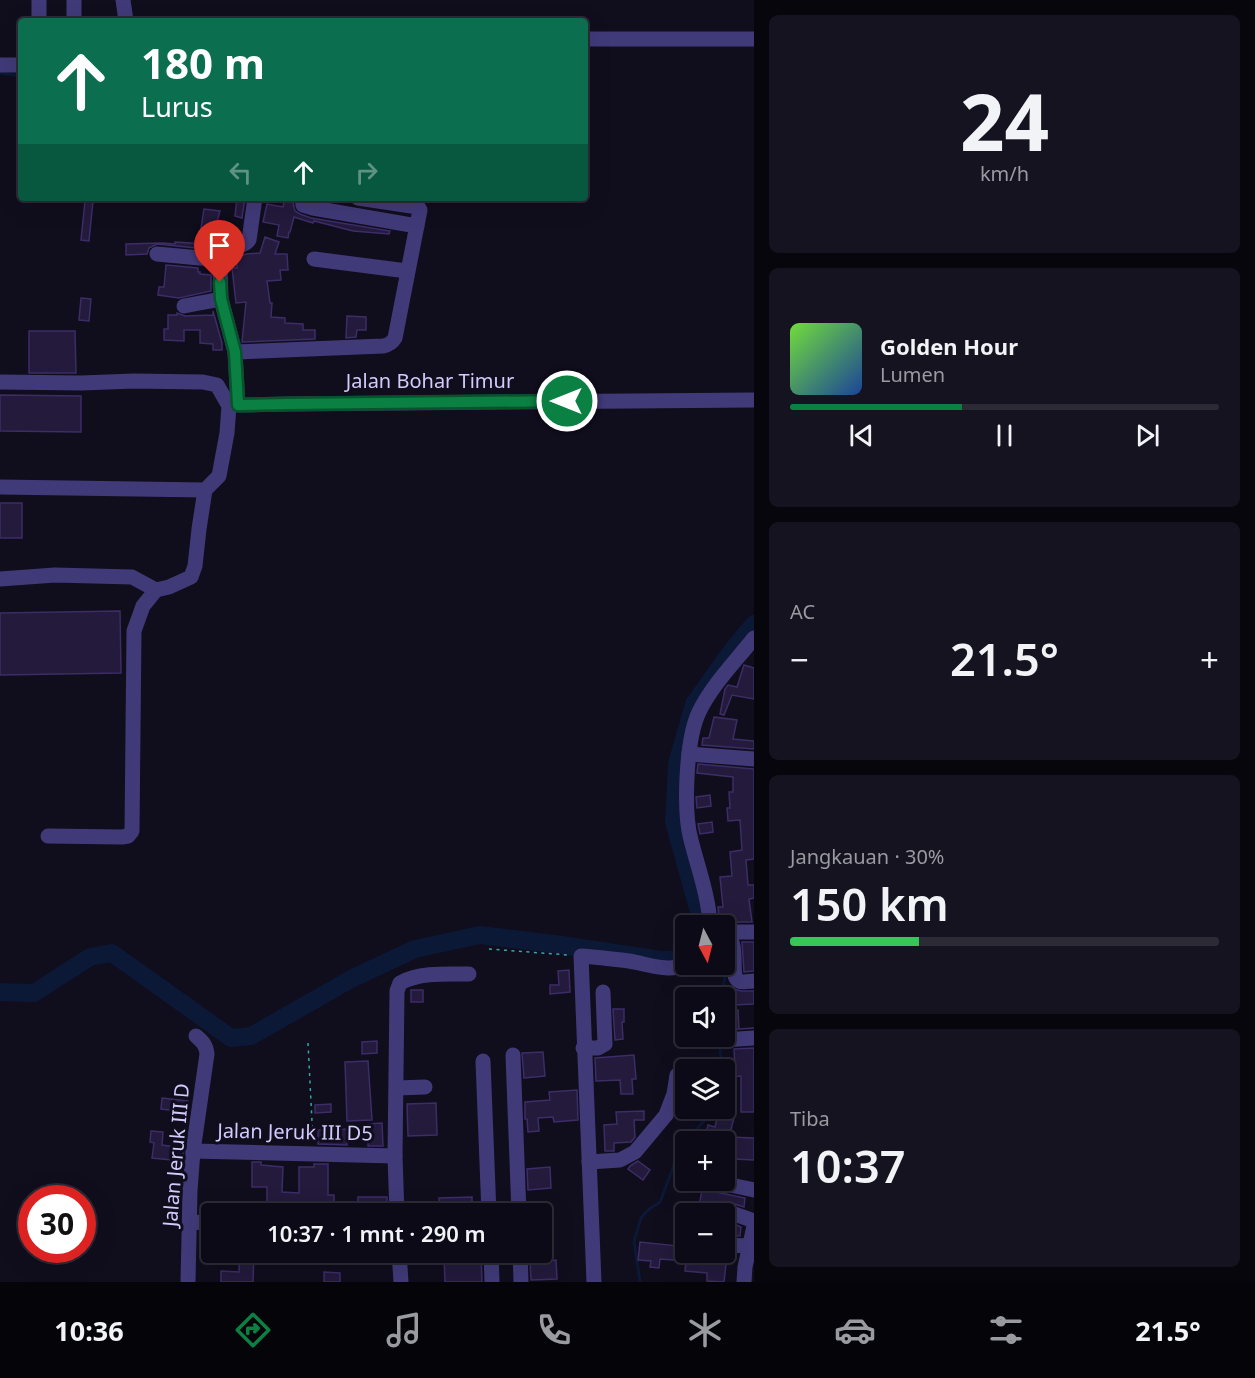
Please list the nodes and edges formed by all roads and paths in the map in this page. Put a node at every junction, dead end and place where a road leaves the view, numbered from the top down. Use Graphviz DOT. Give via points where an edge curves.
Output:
graph roads {
  1 [pos="39,0"];
  2 [pos="74,0"];
  3 [pos="123,0"];
  4 [pos="39,18"];
  5 [pos="74,18"];
  6 [pos="126,18"];
  7 [pos="588,39"];
  8 [pos="754,39"];
  9 [pos="0,65"];
  10 [pos="18,65"];
  11 [pos="255,201"];
  12 [pos="302,201"];
  13 [pos="378,201"];
  14 [pos="417,226"];
  15 [pos="158,254"];
  16 [pos="314,259"];
  17 [pos="221,260"];
  18 [pos="407,271"];
  19 [pos="221,299"];
  20 [pos="184,306"];
  21 [pos="235,352"];
  22 [pos="0,382"];
  23 [pos="754,400"];
  24 [pos="233,406"];
  25 [pos="0,487"];
  26 [pos="205,490"];
  27 [pos="0,579"];
  28 [pos="156,590"];
  29 [pos="754,638"];
  30 [pos="689,754"];
  31 [pos="754,759"];
  32 [pos="48,837"];
  33 [pos="710,915"];
  34 [pos="735,929"];
  35 [pos="754,932"];
  36 [pos="489,949"];
  37 [pos="581,956"];
  38 [pos="675,968"];
  39 [pos="469,974"];
  40 [pos="734,975"];
  41 [pos="754,981"];
  42 [pos="603,992"];
  43 [pos="196,1036"];
  44 [pos="754,1038"];
  45 [pos="735,1039"];
  46 [pos="308,1043"];
  47 [pos="583,1048"];
  48 [pos="513,1055"];
  49 [pos="483,1061"];
  50 [pos="425,1087"];
  51 [pos="397,1088"];
  52 [pos="675,1088"];
  53 [pos="194,1151"];
  54 [pos="313,1153"];
  55 [pos="395,1156"];
  56 [pos="589,1162"];
  57 [pos="735,1186"];
  58 [pos="754,1190"];
  59 [pos="397,1203"];
  60 [pos="489,1203"];
  61 [pos="519,1203"];
  62 [pos="735,1214"];
  63 [pos="754,1221"];
  64 [pos="190,1222"];
  65 [pos="201,1222"];
  66 [pos="754,1226"];
  67 [pos="735,1245"];
  68 [pos="749,1246"];
  69 [pos="400,1263"];
  70 [pos="491,1263"];
  71 [pos="520,1263"];
  72 [pos="188,1282"];
  73 [pos="401,1282"];
  74 [pos="492,1282"];
  75 [pos="521,1282"];
  76 [pos="594,1282"];
  77 [pos="744,1282"];
  1 -- 4 [label="street"];
  2 -- 5 [label="street"];
  3 -- 6 [label="street"];
  7 -- 8 [label="street"];
  9 -- 10 [label="street"];
  11 -- 17 [label="street" via="249,240 226,251"];
  12 -- 14 [label="street" via="303,205 313,208"];
  13 -- 14 [label="street" via="418,207"];
  14 -- 18 [label="street"];
  15 -- 17 [label="street"];
  16 -- 18 [label="street"];
  17 -- 19 [label="street"];
  18 -- 21 [label="street" via="395,338 388,345"];
  19 -- 20 [label="street"];
  19 -- 21 [label="street"];
  21 -- 24 [label="street"];
  22 -- 24 [label="street" via="203,382 217,385"];
  23 -- 24 [label="street, Jalan Bohar Timur"];
  24 -- 26 [label="street" via="219,476"];
  25 -- 26 [label="street"];
  26 -- 28 [label="street" via="191,576"];
  27 -- 28 [label="street" via="55,575 132,578"];
  28 -- 32 [label="street" via="143,606 134,631 132,831 122,837"];
  29 -- 30 [label="street" via="699,712"];
  30 -- 31 [label="street"];
  30 -- 33 [label="street" via="687,817"];
  34 -- 35 [label="street"];
  36 -- 37 [label="path"];
  37 -- 38 [label="street"];
  37 -- 47 [label="street"];
  39 -- 51 [label="street" via="440,974 399,986"];
  40 -- 41 [label="street" via="740,982"];
  42 -- 47 [label="street" via="604,1044"];
  43 -- 53 [label="street, Jalan Jeruk III D" via="204,1043 207,1054"];
  44 -- 45 [label="street"];
  46 -- 54 [label="path"];
  47 -- 56 [label="street"];
  48 -- 61 [label="street"];
  49 -- 60 [label="street"];
  50 -- 51 [label="street"];
  51 -- 55 [label="street"];
  52 -- 56 [label="street" via="666,1115 635,1152 620,1160"];
  53 -- 54 [label="street, Jalan Jeruk III D5"];
  53 -- 64 [label="street, Jalan Jeruk III D"];
  54 -- 55 [label="street, Jalan Jeruk III D5"];
  55 -- 59 [label="street"];
  56 -- 76 [label="street"];
  57 -- 58 [label="street"];
  62 -- 63 [label="street"];
  64 -- 65 [label="street"];
  64 -- 72 [label="street, Jalan Jeruk III D"];
  66 -- 68 [label="street"];
  67 -- 68 [label="street"];
  68 -- 77 [label="street"];
  69 -- 73 [label="street"];
  70 -- 74 [label="street"];
  71 -- 75 [label="street"];
}
